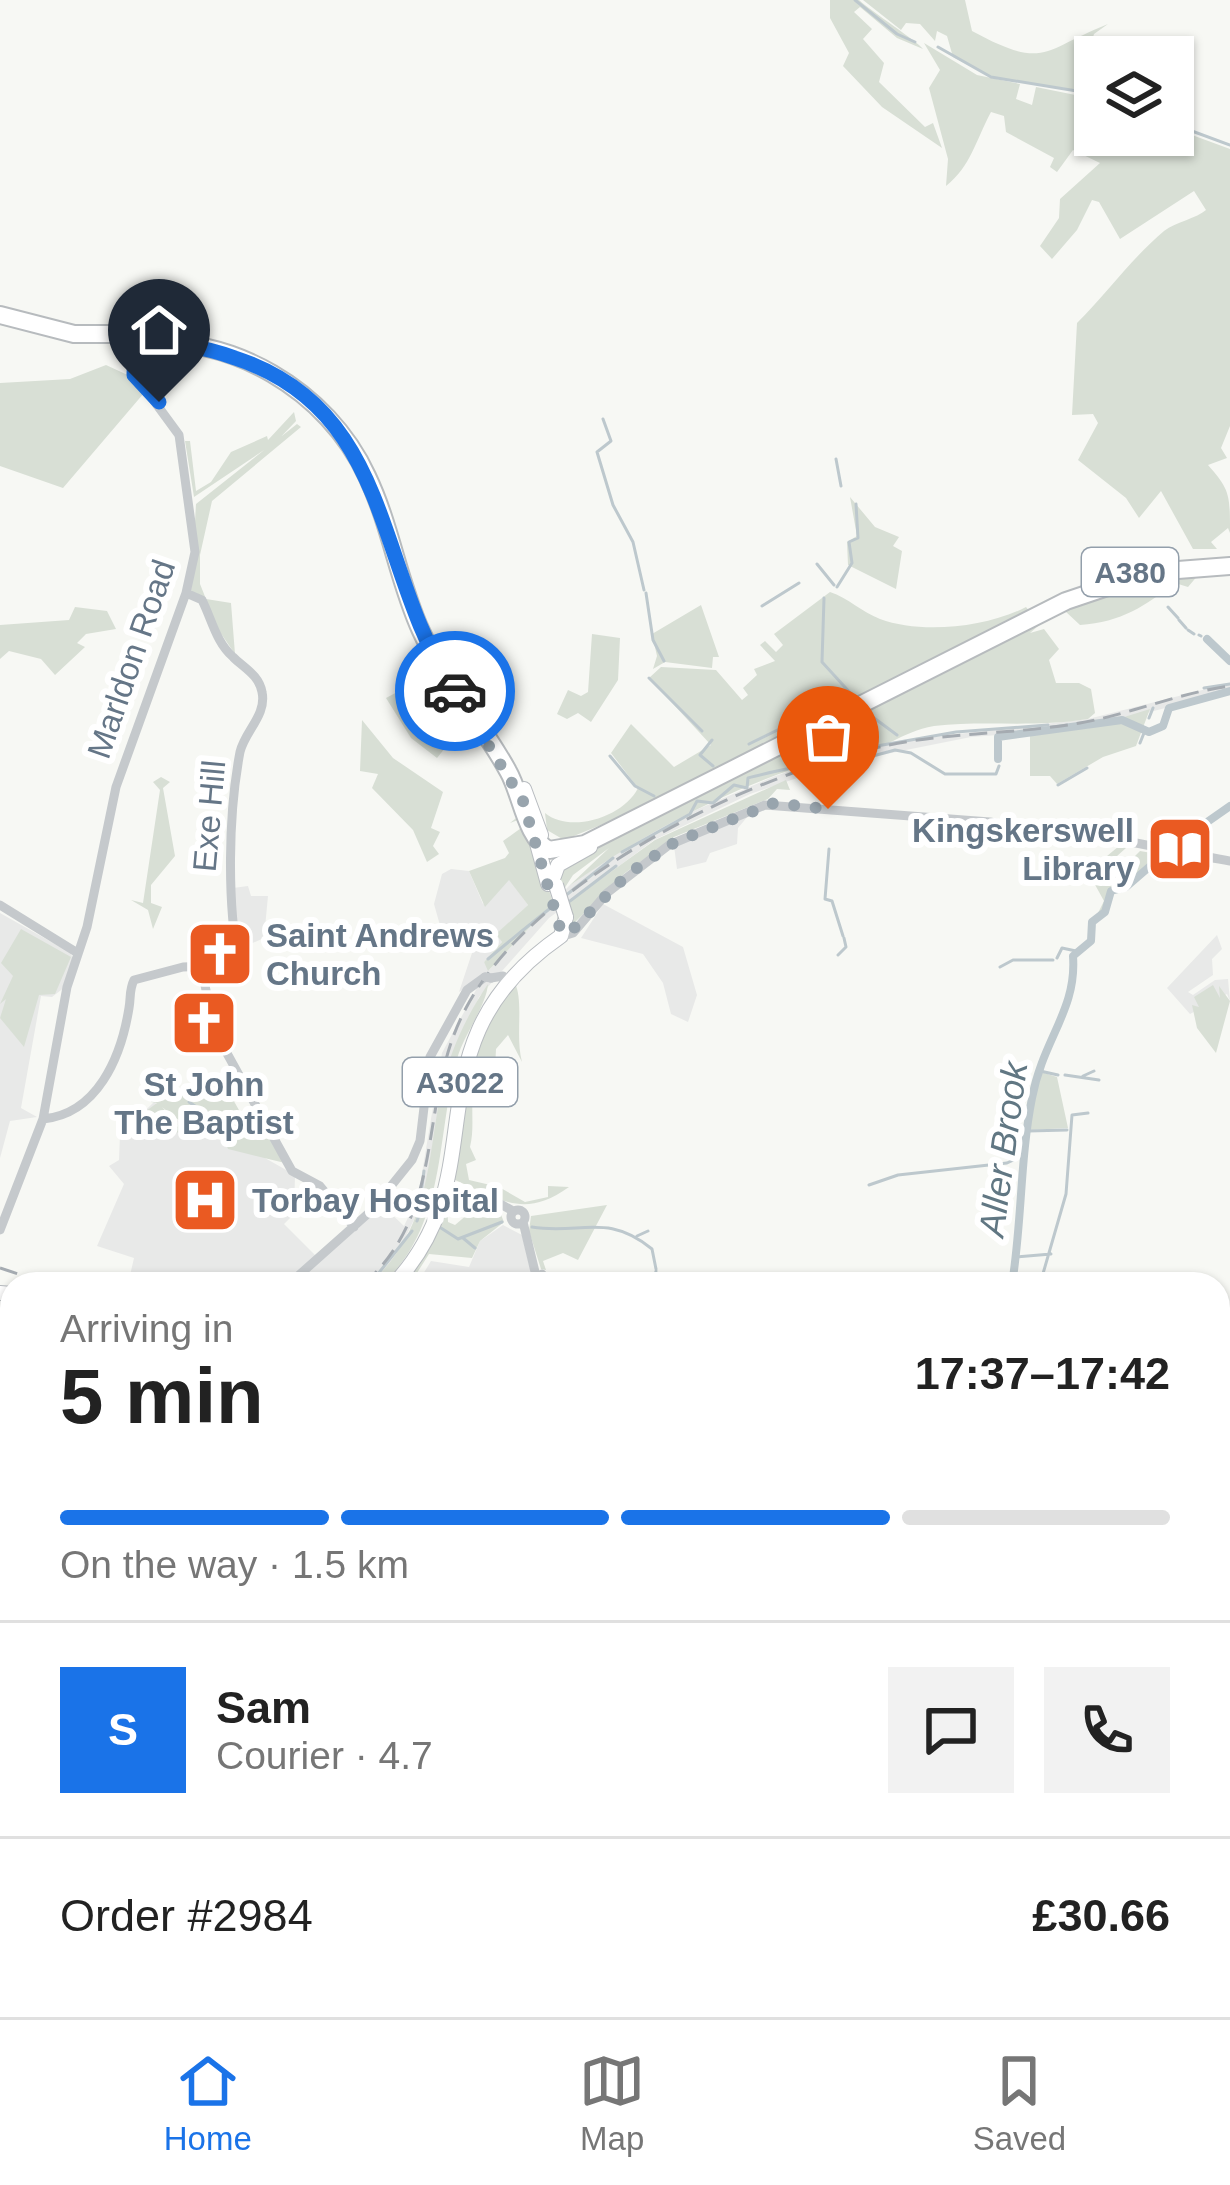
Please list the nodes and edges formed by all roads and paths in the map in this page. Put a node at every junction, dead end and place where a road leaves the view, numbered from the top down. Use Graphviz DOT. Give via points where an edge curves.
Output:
graph roads {
  1 [pos="0,318"];
  2 [pos="130,344"];
  3 [pos="1230,562"];
  4 [pos="186,593"];
  5 [pos="640,813"];
  6 [pos="541,841"];
  7 [pos="1230,861"];
  8 [pos="0,904"];
  9 [pos="563,930"];
  10 [pos="76,952"];
  11 [pos="202,969"];
  12 [pos="498,979"];
  13 [pos="43,1119"];
  14 [pos="449,1189"];
  15 [pos="354,1227"];
  16 [pos="0,1230"];
  17 [pos="303,1272"];
  18 [pos="400,1272"];
  19 [pos="537,1272"];
  1 -- 2 [label="highway" via="40,333"];
  2 -- 4 [label="street, Marldon Road" via="140,386 170,415 181,440 195,533"];
  2 -- 6 [label="highway" via="198,348 252,364 293,386 338,428 370,482 427,644 503,763"];
  2 -- 6 [label="highway" via="250,358 298,383 339,422 377,484 428,637 524,789"];
  3 -- 5 [label="highway, A380" via="1152,572 1066,601"];
  4 -- 10 [label="street, Marldon Road" via="116,787"];
  4 -- 11 [label="street, Exe Hill" via="202,601 222,646 256,678 262,704 242,744 230,854 228,910 239,965"];
  5 -- 6 [label="highway, A380" via="564,842"];
  5 -- 6 [label="highway, A380" via="567,850"];
  5 -- 6 [label="main road" via="559,865"];
  6 -- 9 [label="main road, bridge"];
  7 -- 9 [label="street" via="1083,832 765,805 669,845"];
  8 -- 10 [label="street"];
  9 -- 12 [label="main road, A3022"];
  10 -- 13 [label="street, Marldon Road"];
  11 -- 13 [label="street" via="134,980 93,1098 71,1114"];
  11 -- 15 [label="street" via="213,1028 292,1171 320,1186"];
  12 -- 14 [label="main road, A3022" via="470,1046"];
  12 -- 14 [label="main road, A3022" via="462,1055"];
  12 -- 15 [label="street" via="467,990 433,1049 412,1160"];
  13 -- 16 [label="street, Marldon Road"];
  14 -- 18 [label="main road, A3022"];
  14 -- 19 [label="street" via="498,1202 516,1218"];
  15 -- 17 [label="street"];
}
